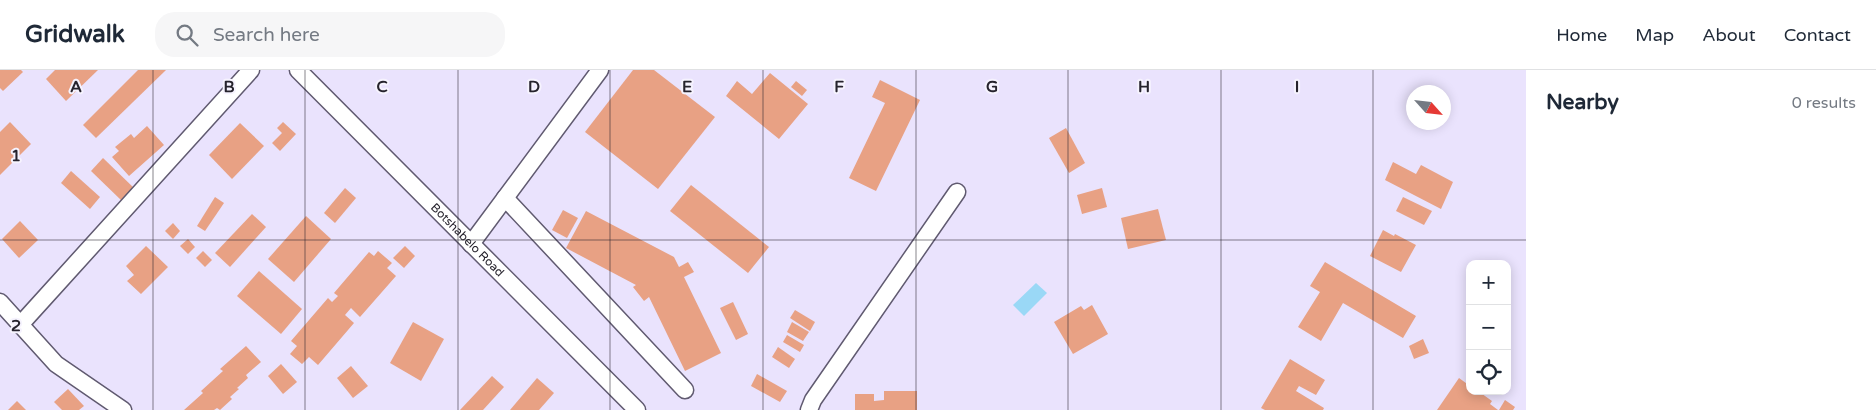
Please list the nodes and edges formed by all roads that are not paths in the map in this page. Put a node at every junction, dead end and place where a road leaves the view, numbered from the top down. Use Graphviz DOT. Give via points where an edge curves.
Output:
graph roads {
  1 [pos="251,70"];
  2 [pos="298,70"];
  3 [pos="600,70"];
  4 [pos="958,192"];
  5 [pos="506,198"];
  6 [pos="471,244"];
  7 [pos="0,302"];
  8 [pos="20,325"];
  9 [pos="685,390"];
  10 [pos="123,410"];
  11 [pos="637,410"];
  12 [pos="808,410"];
  1 -- 8 [label="street"];
  2 -- 6 [label="street, Botshabelo Road"];
  3 -- 5 [label="street"];
  4 -- 12 [label="street"];
  5 -- 6 [label="street"];
  5 -- 9 [label="street"];
  6 -- 11 [label="street, Botshabelo Road"];
  7 -- 8 [label="street"];
  8 -- 10 [label="street" via="56,364"];
}
